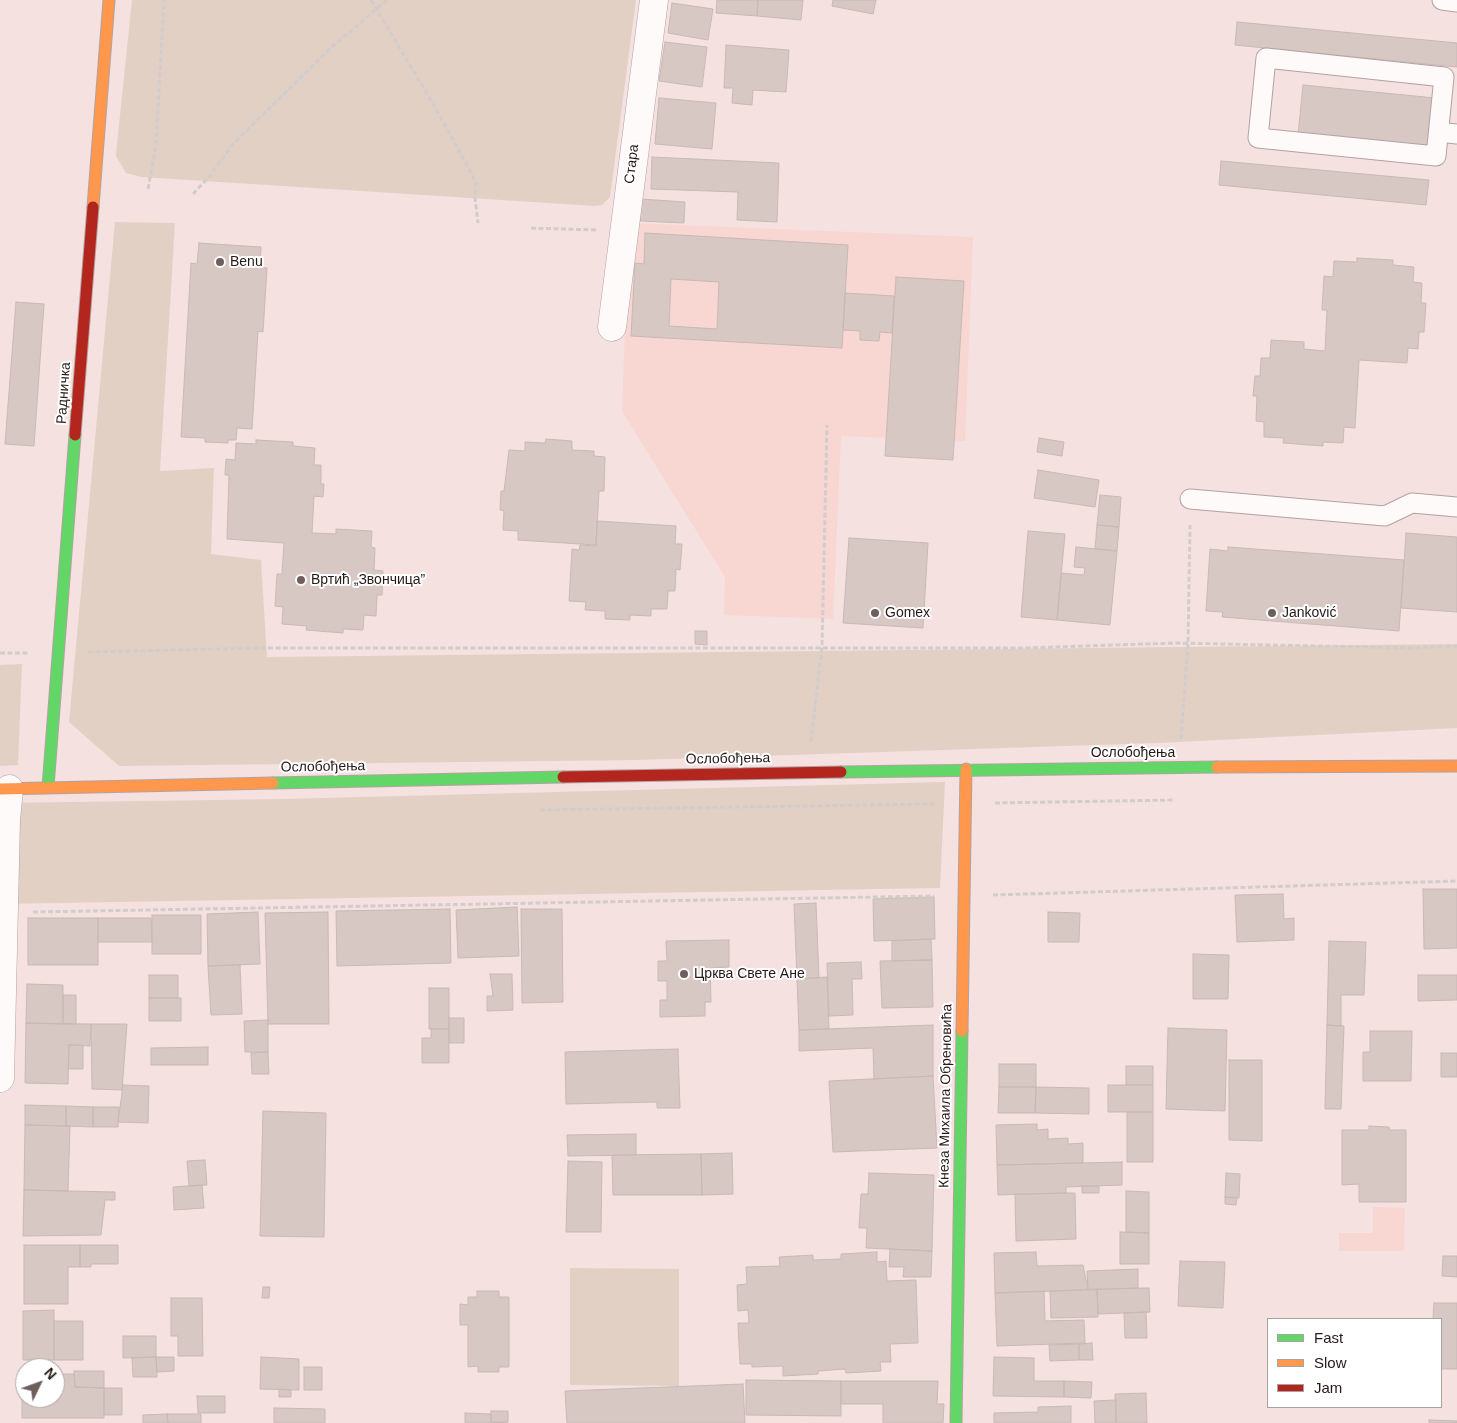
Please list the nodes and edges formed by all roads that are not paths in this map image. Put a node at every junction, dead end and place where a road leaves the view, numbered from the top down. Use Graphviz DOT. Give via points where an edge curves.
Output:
graph roads {
  1 [pos="109,0"];
  2 [pos="654,0"];
  3 [pos="1442,0"];
  4 [pos="1457,2"];
  5 [pos="1448,133"];
  6 [pos="612,327"];
  7 [pos="1190,500"];
  8 [pos="1457,507"];
  9 [pos="1457,766"];
  10 [pos="966,769"];
  11 [pos="48,788"];
  12 [pos="5,789"];
  13 [pos="0,1078"];
  14 [pos="956,1423"];
  1 -- 11 [label="street, Радничка"];
  2 -- 6 [label="street, Стара"];
  3 -- 4 [label="lane"];
  5 -- 5 [label="lane" via="1436,156 1258,138 1266,58 1444,77"];
  7 -- 8 [label="lane" via="1385,516 1412,503"];
  9 -- 10 [label="street, Ослобођења"];
  10 -- 11 [label="street, Ослобођења"];
  10 -- 14 [label="street, Кнеза Михаила Обреновића"];
  11 -- 12 [label="street, Ослобођења"];
  12 -- 13 [label="street"];
}
